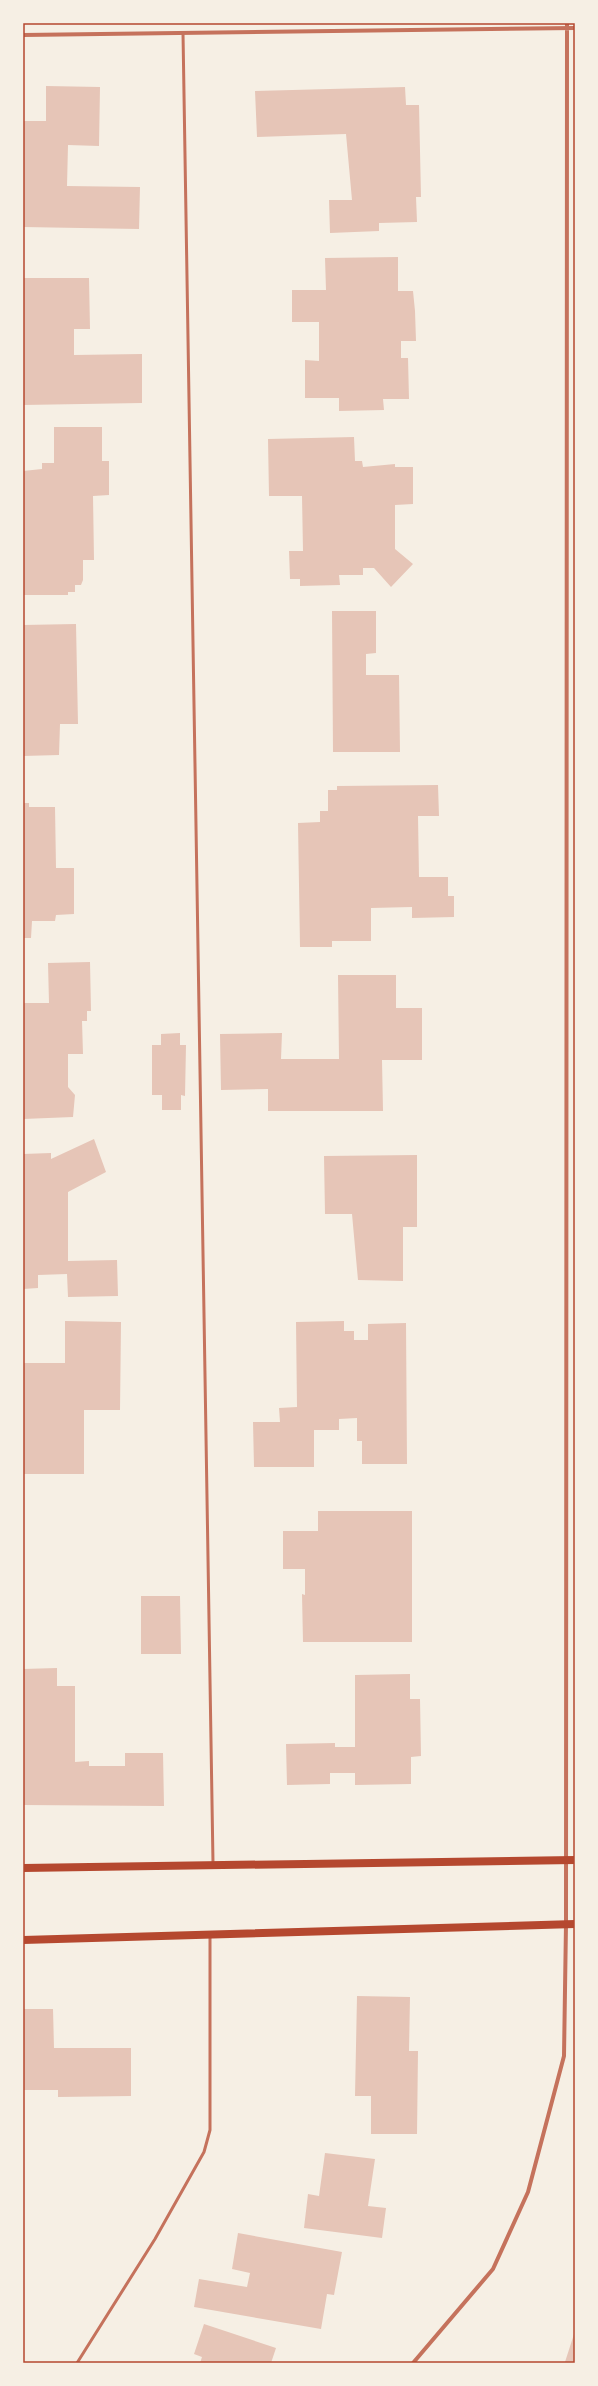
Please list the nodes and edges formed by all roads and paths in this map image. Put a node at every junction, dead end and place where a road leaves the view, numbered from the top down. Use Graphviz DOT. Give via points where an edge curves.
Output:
graph roads {
  1 [pos="567,23"];
  2 [pos="567,28"];
  3 [pos="575,28"];
  4 [pos="183,33"];
  5 [pos="23,34"];
  6 [pos="566,1860"];
  7 [pos="575,1860"];
  8 [pos="213,1865"];
  9 [pos="23,1868"];
  10 [pos="566,1924"];
  11 [pos="575,1924"];
  12 [pos="210,1934"];
  13 [pos="23,1940"];
  14 [pos="77,2363"];
  15 [pos="413,2363"];
  1 -- 2 [label="street"];
  2 -- 3 [label="street"];
  2 -- 4 [label="street"];
  2 -- 6 [label="street"];
  4 -- 5 [label="street"];
  4 -- 8 [label="lane"];
  6 -- 7 [label="main road"];
  6 -- 8 [label="main road"];
  6 -- 10 [label="street"];
  8 -- 9 [label="main road"];
  10 -- 11 [label="main road"];
  10 -- 12 [label="main road"];
  10 -- 15 [label="street" via="564,2056 528,2192 493,2269"];
  12 -- 13 [label="main road"];
  12 -- 14 [label="lane" via="210,2130 204,2152 155,2239"];
}
